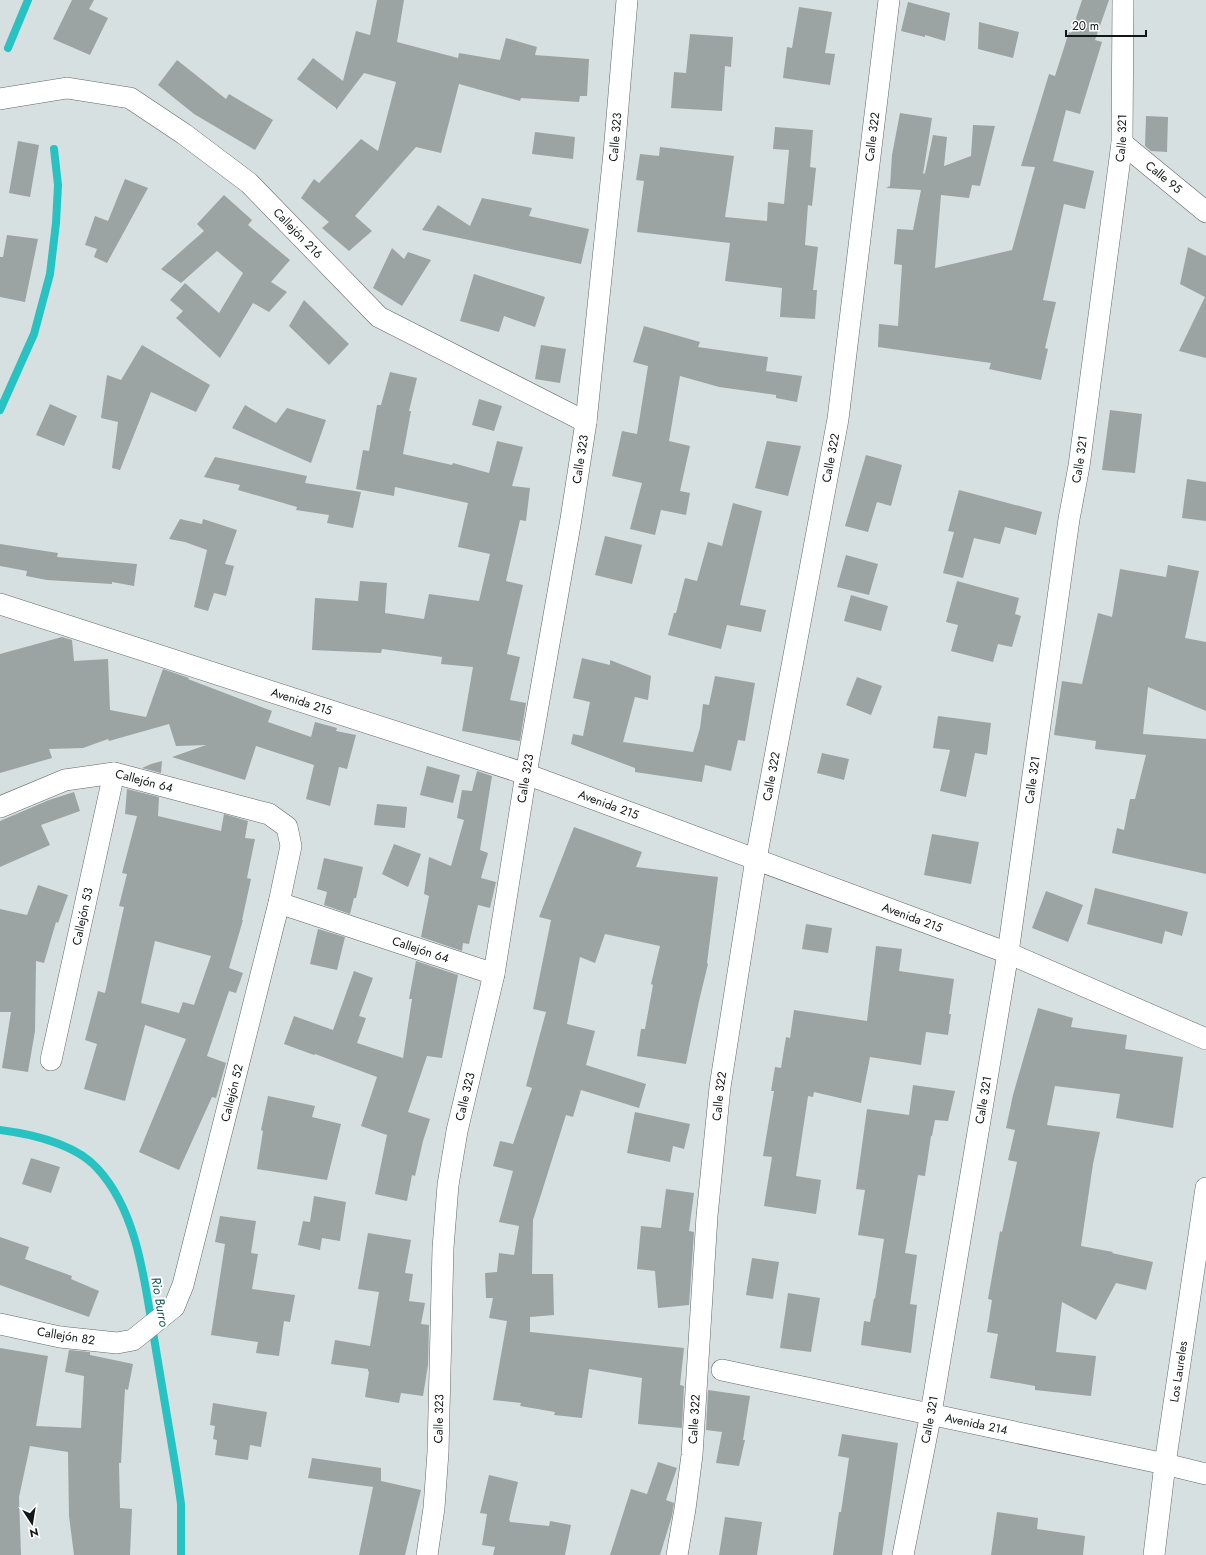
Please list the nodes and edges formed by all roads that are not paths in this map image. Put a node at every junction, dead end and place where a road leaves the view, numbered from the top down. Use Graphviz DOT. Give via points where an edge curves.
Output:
graph roads {
  1 [pos="627,0"];
  2 [pos="889,0"];
  3 [pos="1123,0"];
  4 [pos="0,99"];
  5 [pos="1122,143"];
  6 [pos="1206,212"];
  7 [pos="586,422"];
  8 [pos="0,604"];
  9 [pos="114,773"];
  10 [pos="526,774"];
  11 [pos="0,807"];
  12 [pos="287,827"];
  13 [pos="756,859"];
  14 [pos="279,903"];
  15 [pos="1008,953"];
  16 [pos="494,974"];
  17 [pos="1206,1039"];
  18 [pos="51,1060"];
  19 [pos="1206,1188"];
  20 [pos="0,1324"];
  21 [pos="133,1340"];
  22 [pos="722,1370"];
  23 [pos="931,1413"];
  24 [pos="1165,1464"];
  25 [pos="1206,1474"];
  26 [pos="427,1555"];
  27 [pos="678,1555"];
  28 [pos="903,1555"];
  29 [pos="1154,1555"];
  1 -- 7 [label="street, Calle 323"];
  2 -- 13 [label="street, Calle 322" via="838,419"];
  3 -- 5 [label="street, Calle 321"];
  4 -- 7 [label="street, Callejón 216" via="68,88 130,98 184,134 249,183 379,317"];
  5 -- 6 [label="street, Calle 95"];
  5 -- 15 [label="street, Calle 321"];
  7 -- 10 [label="street, Calle 323"];
  8 -- 10 [label="street, Avenida 215"];
  9 -- 11 [label="street, Callejón 64" via="65,780"];
  9 -- 12 [label="street, Callejón 64" via="269,814"];
  9 -- 18 [label="street, Callejón 53"];
  10 -- 13 [label="street, Avenida 215"];
  10 -- 16 [label="street, Calle 323"];
  12 -- 14 [label="street, Callejón 52" via="291,846"];
  13 -- 15 [label="street, Avenida 215"];
  13 -- 27 [label="street, Calle 322" via="720,1088 707,1216 692,1455"];
  14 -- 16 [label="street, Callejón 64"];
  14 -- 21 [label="street, Callejón 52" via="184,1285 174,1307"];
  15 -- 17 [label="street, Avenida 215"];
  15 -- 23 [label="street, Calle 321"];
  16 -- 26 [label="street, Calle 323" via="457,1131 448,1185 442,1248 438,1452"];
  19 -- 24 [label="street, Los Laureles"];
  20 -- 21 [label="street, Callejón 82" via="74,1338 117,1343"];
  22 -- 23 [label="street, Avenida 214"];
  23 -- 24 [label="street, Avenida 214"];
  23 -- 28 [label="street, Calle 321"];
  24 -- 25 [label="street, Avenida 214"];
  24 -- 29 [label="street, Los Laureles"];
}
